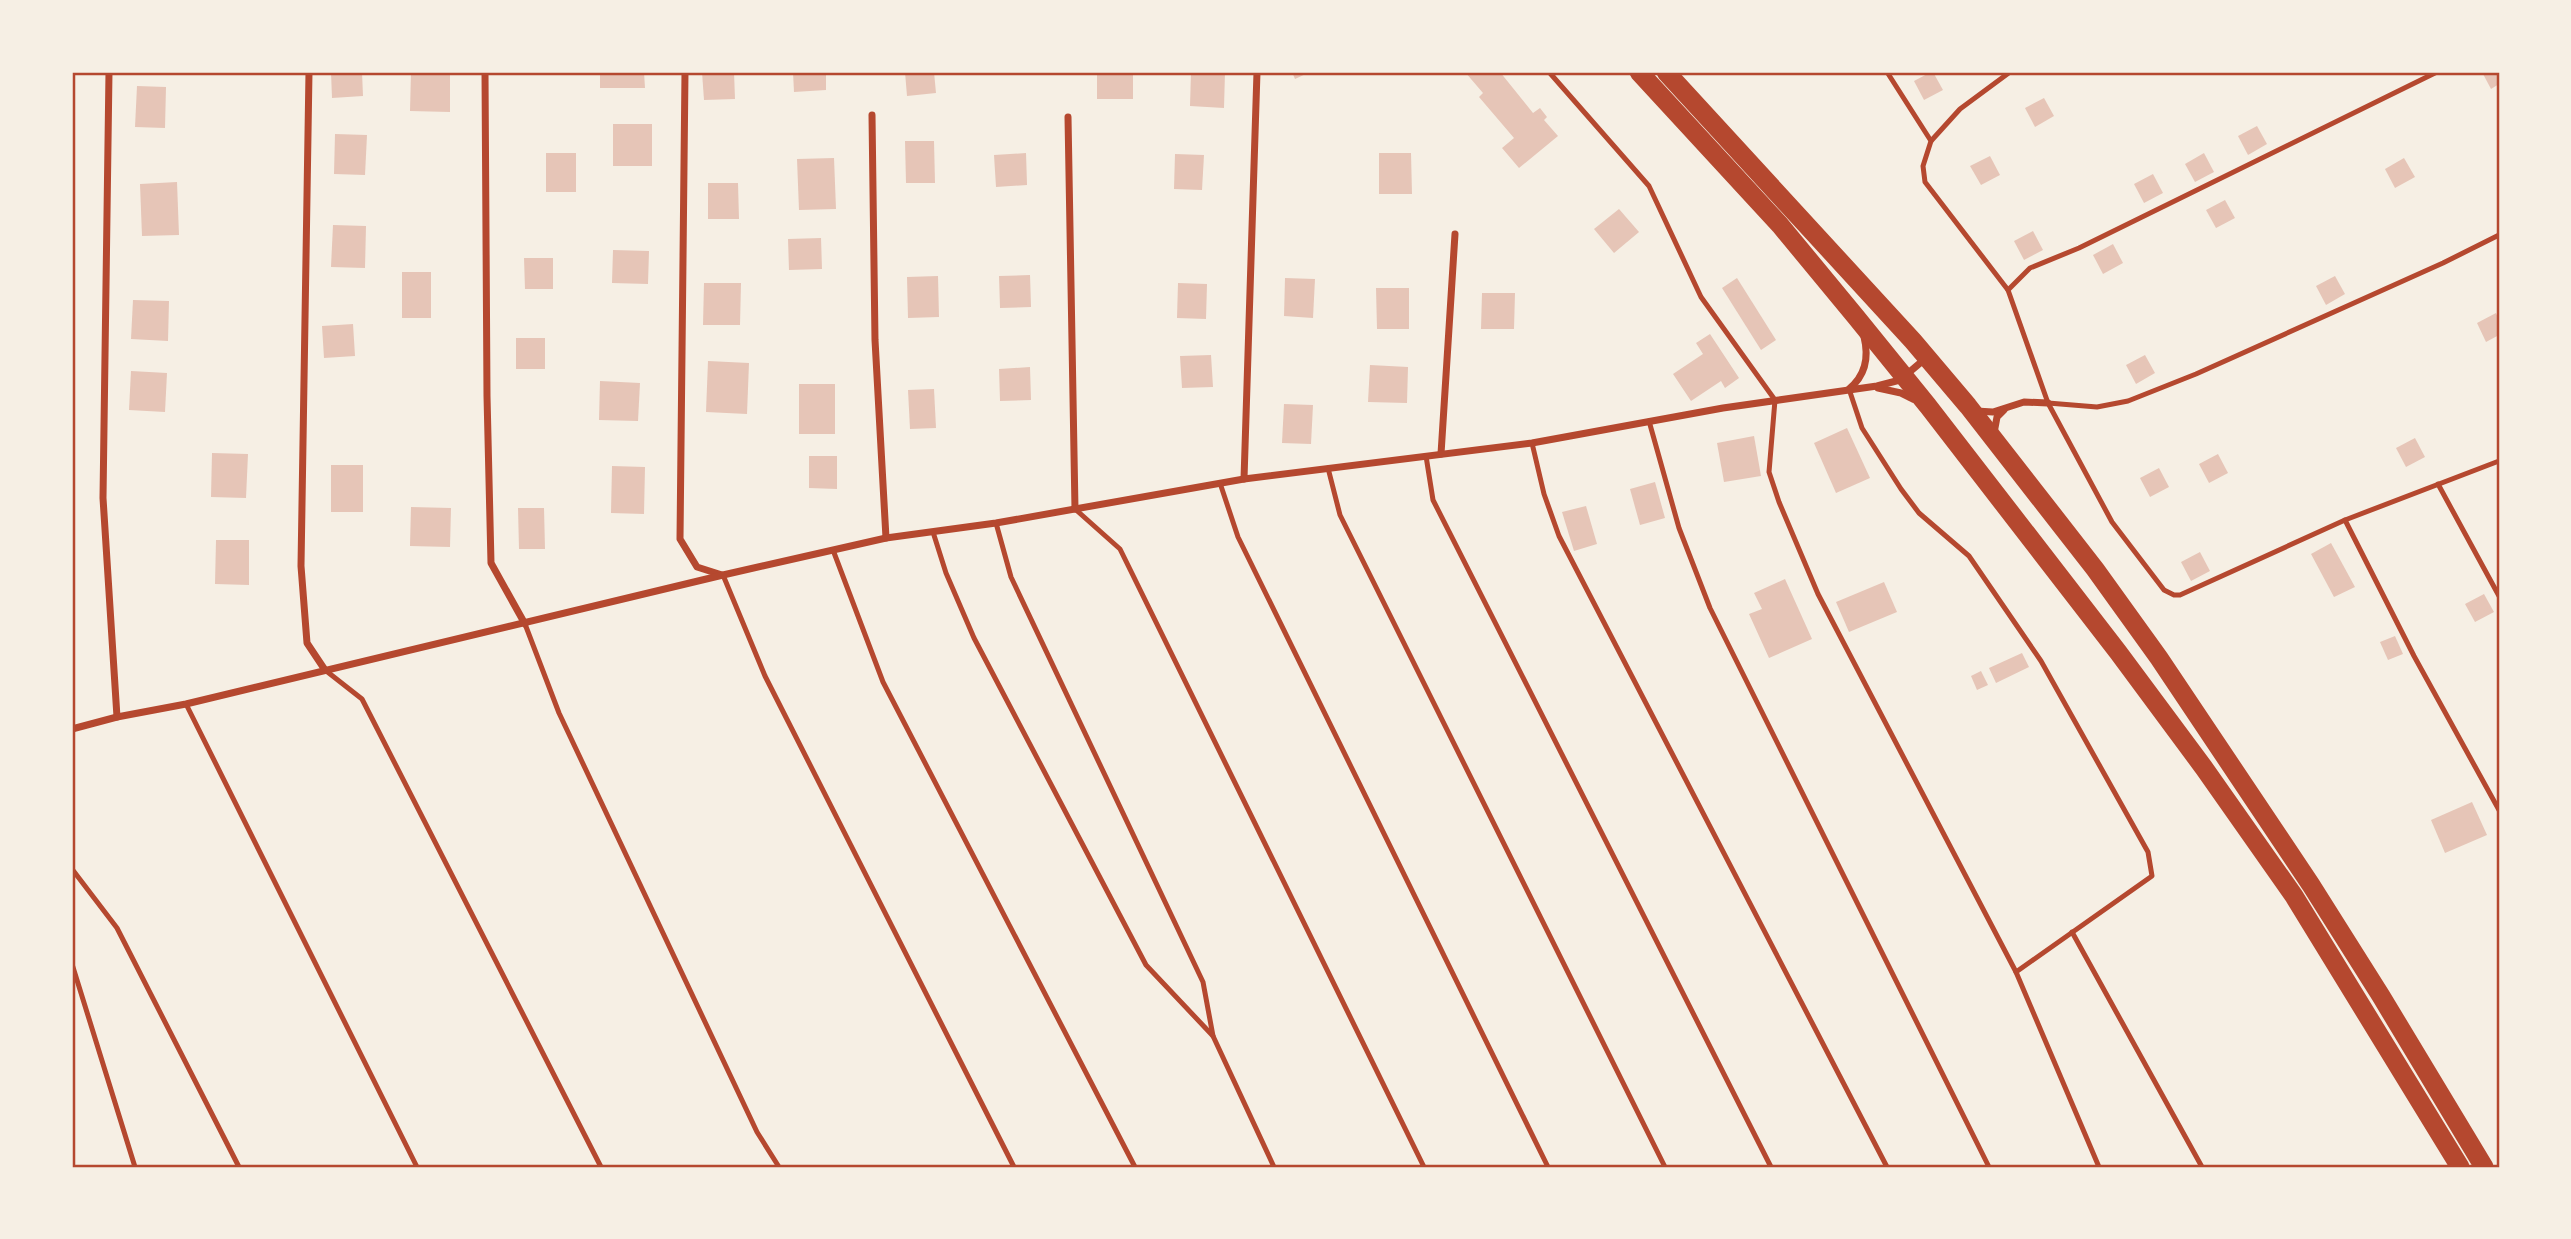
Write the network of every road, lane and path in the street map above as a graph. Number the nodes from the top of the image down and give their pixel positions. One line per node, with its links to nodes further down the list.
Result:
1 (109, 72): 49 (street)
2 (309, 72): 47 (street)
3 (485, 72): 46 (street)
4 (685, 72): 44 (street)
5 (1257, 72): 35 (street)
6 (1549, 72): 23 (lane)
7 (1639, 72): 18 (highway)
8 (1666, 72): 19 (highway)
9 (1887, 72): 14 (lane)
10 (2010, 72): 14 (lane)
11 (2437, 72): 17 (lane)
12 (872, 115): 42 (street)
13 (1068, 117): 38 (street)
14 (1931, 141): 17 (lane)
15 (1455, 234): 31 (street)
16 (2499, 236): 24 (lane)
17 (2008, 290): 24 (lane)
18 (1856, 317): 20 (highway); 22 (street)
19 (1927, 357): 20 (street); 25 (highway)
20 (1904, 377): 21 (street); 27 (highway)
21 (1863, 387): 22 (street); 27 (street)
22 (1849, 389): 23 (street); 53 (lane)
23 (1775, 400): 28 (street); 55 (lane)
24 (2048, 403): 26 (street); 39 (lane)
25 (1968, 406): 26 (street); 30 (highway)
26 (2007, 407): 30 (street)
27 (1934, 414): 73 (highway)
28 (1649, 421): 29 (street); 70 (lane)
29 (1532, 443): 31 (street); 69 (lane)
30 (2002, 449): 74 (highway)
31 (1441, 454): 32 (street)
32 (1426, 456): 34 (street); 68 (lane)
33 (2499, 461): 37 (lane)
34 (1328, 468): 35 (street); 67 (lane)
35 (1244, 479): 36 (street)
36 (1220, 483): 38 (street); 66 (lane)
37 (2438, 484): 39 (lane); 45 (lane)
38 (1076, 509): 40 (street); 65 (lane)
39 (2345, 520): 51 (lane)
40 (996, 523): 41 (street); 56 (lane)
41 (933, 532): 42 (street); 56 (lane)
42 (886, 538): 43 (street)
43 (832, 550): 44 (street); 63 (lane)
44 (723, 575): 46 (street); 62 (lane)
45 (2499, 596)
46 (524, 624): 47 (street); 61 (lane)
47 (325, 670): 48 (street); 60 (lane)
48 (186, 704): 49 (street); 59 (lane)
49 (117, 717): 50 (street)
50 (72, 729)
51 (2499, 810)
52 (72, 869): 58 (lane)
53 (2072, 932): 55 (lane); 72 (lane)
54 (72, 964): 57 (lane)
55 (2016, 972): 71 (lane)
56 (1213, 1035): 64 (lane)
57 (135, 1167)
58 (239, 1167)
59 (416, 1167)
60 (601, 1167)
61 (779, 1167)
62 (1014, 1167)
63 (1135, 1167)
64 (1274, 1167)
65 (1424, 1167)
66 (1548, 1167)
67 (1665, 1167)
68 (1772, 1167)
69 (1887, 1167)
70 (1989, 1167)
71 (2099, 1167)
72 (2202, 1167)
73 (2460, 1167)
74 (2484, 1167)

